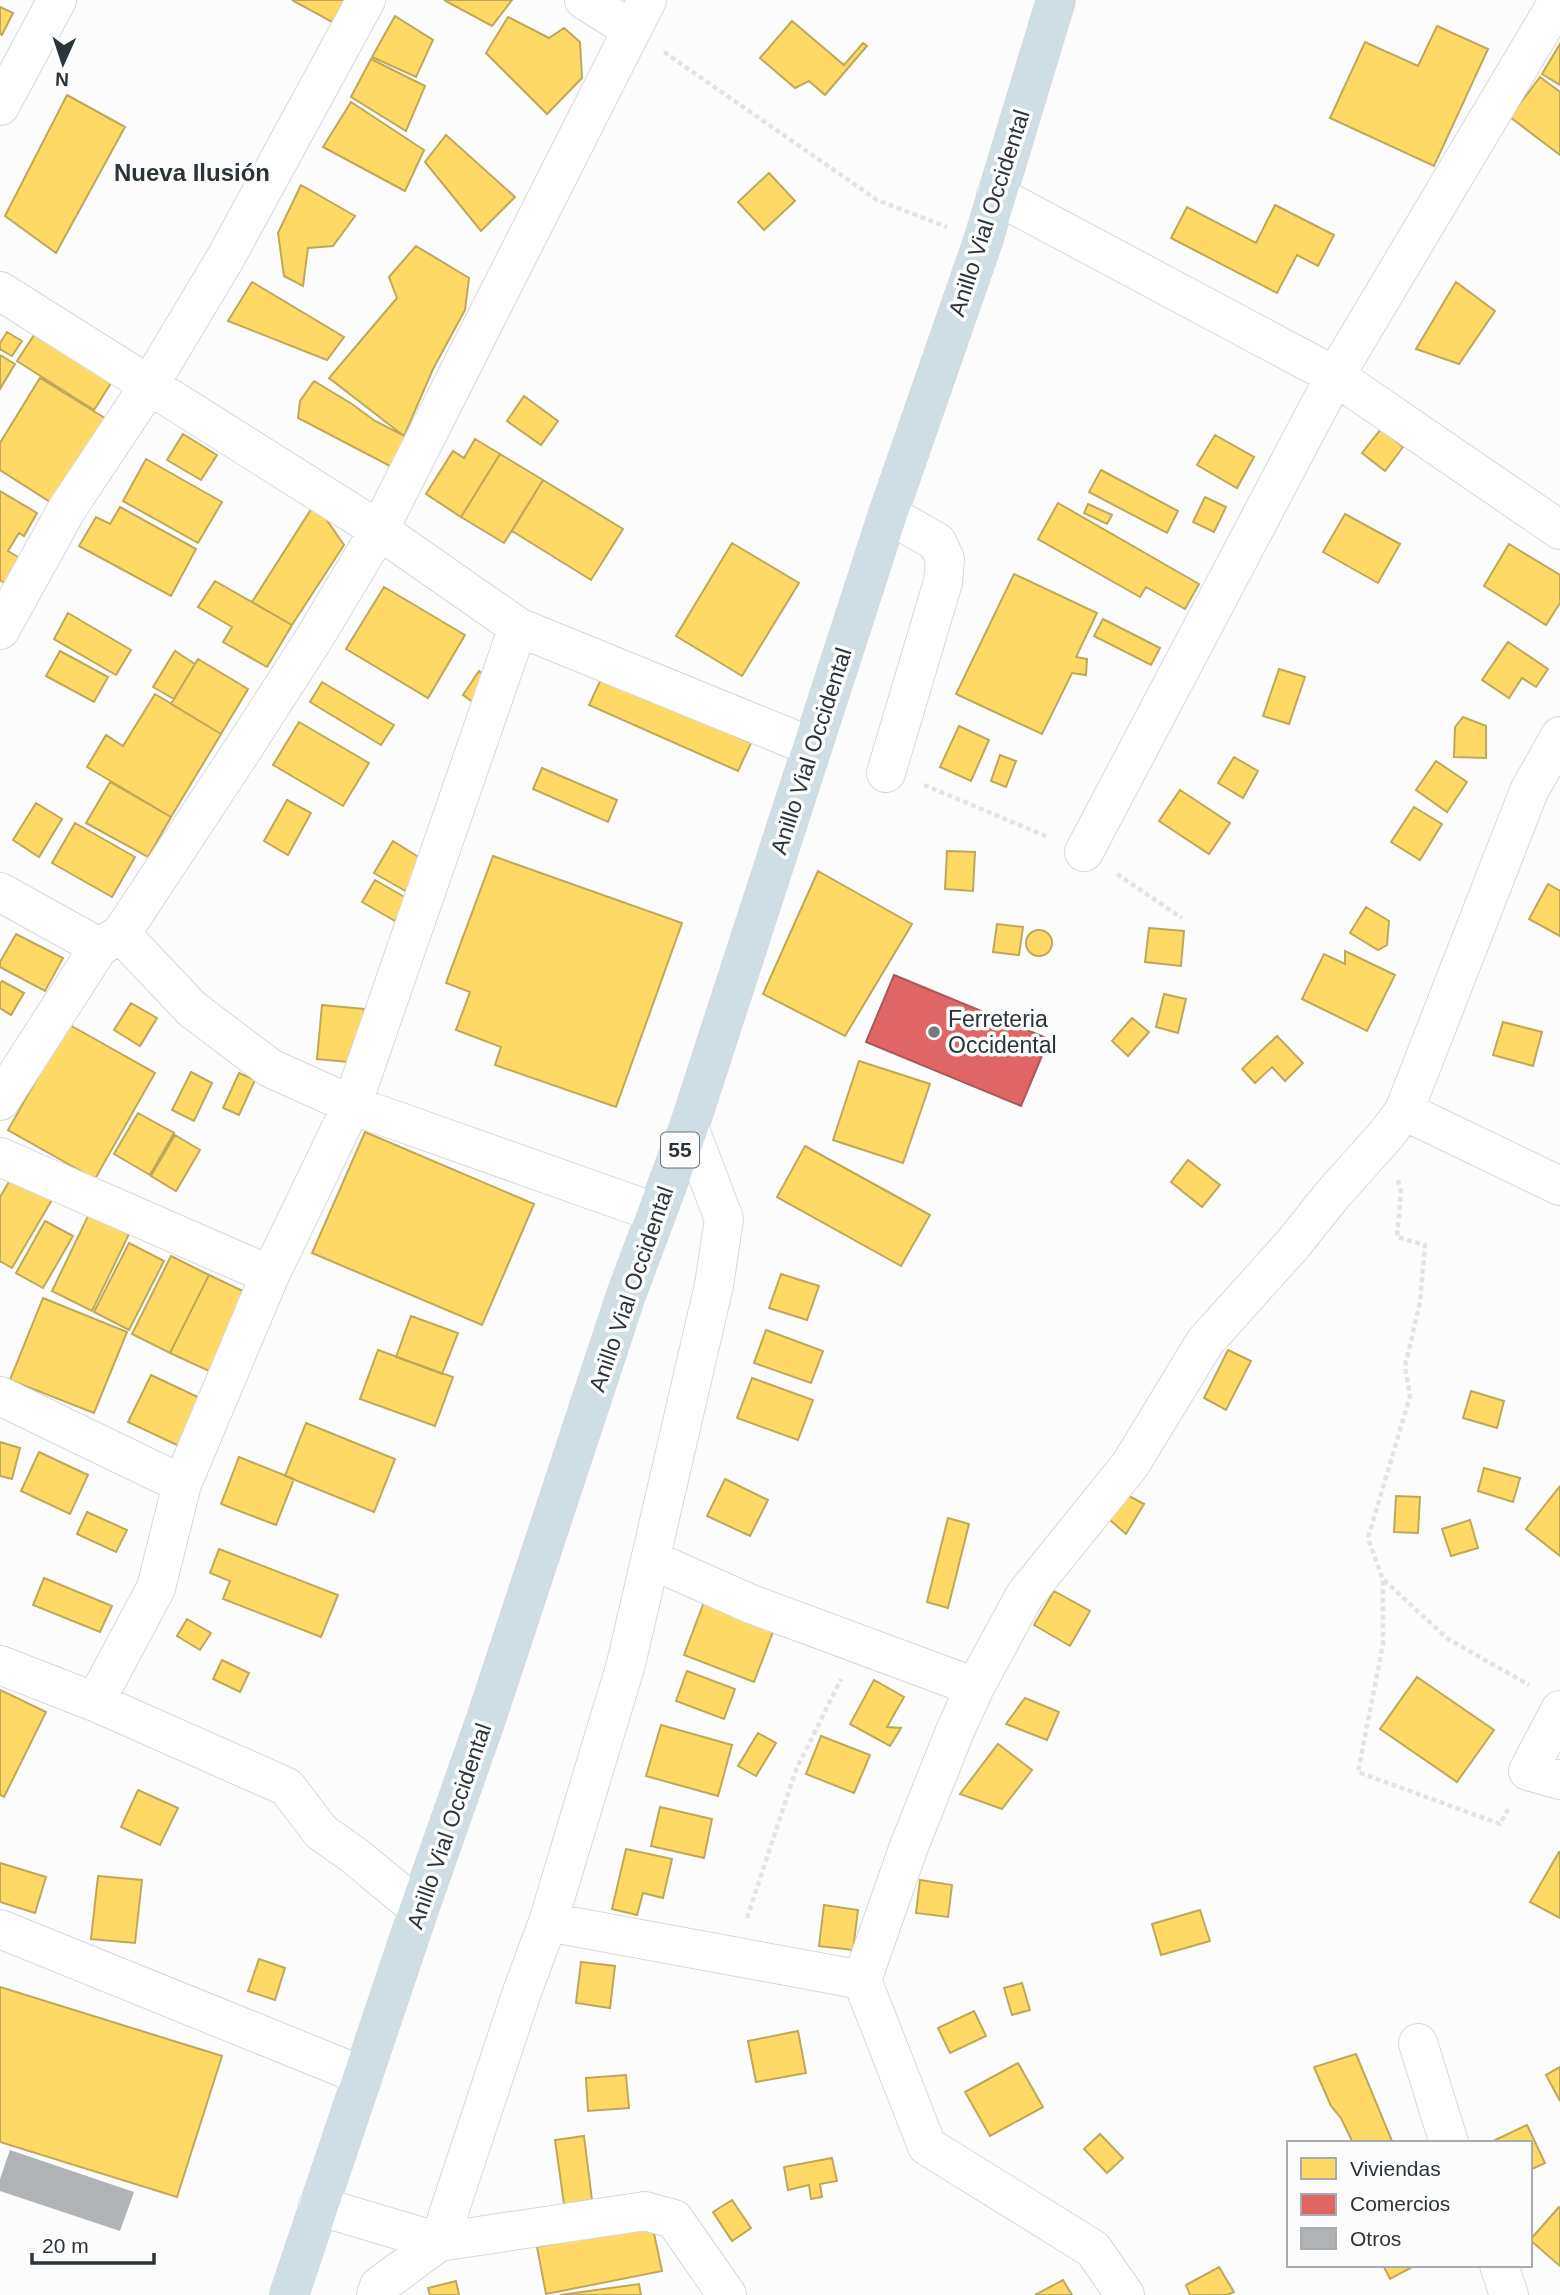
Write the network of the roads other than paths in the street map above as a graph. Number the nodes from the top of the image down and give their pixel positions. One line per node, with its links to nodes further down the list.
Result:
1 (57, 0): 7 (street)
2 (366, 0): 11 (street)
3 (584, 0): 6 (street)
4 (1056, 0): 8 (highway, Anillo Vial Occidental / 55)
5 (1559, 0): 10 (street)
6 (640, 15): 13 (street)
7 (0, 106)
8 (996, 195): 10 (street); 12 (highway, Anillo Vial Occidental / 55)
9 (0, 291): 11 (street)
10 (1335, 376): 14 (street); 20 (street)
11 (150, 384): 13 (street); 16 (street)
12 (888, 514): 18 (highway, Anillo Vial Occidental / 55); 19 (street)
13 (379, 530): 15 (street); 22 (street)
14 (1560, 530)
15 (518, 627): 18 (street); 24 (street)
16 (0, 630)
17 (1560, 736): 25 (street)
18 (812, 747): 26 (highway, Anillo Vial Occidental / 55)
19 (886, 773)
20 (1084, 852)
21 (0, 892): 22 (street)
22 (110, 941): 23 (street); 24 (street)
23 (0, 1101)
24 (352, 1105): 29 (street); 30 (street)
25 (1395, 1123): 28 (street); 35 (street)
26 (689, 1127): 29 (highway, Anillo Vial Occidental / 55); 33 (street)
27 (0, 1157): 30 (street)
28 (1560, 1186)
29 (657, 1213): 39 (highway, Anillo Vial Occidental / 55)
30 (270, 1275): 32 (street)
31 (0, 1396): 32 (street)
32 (182, 1484): 37 (street)
33 (652, 1560): 35 (street); 40 (street)
34 (0, 1665): 37 (street)
35 (975, 1687): 42 (street)
36 (1549, 1700): 38 (street)
37 (95, 1702): 39 (street)
38 (1560, 1780)
39 (419, 1909): 44 (highway, Anillo Vial Occidental / 55)
40 (548, 1922): 42 (street); 47 (street)
41 (0, 1929): 44 (street)
42 (862, 1980): 52 (street)
43 (1418, 2043): 45 (street)
44 (363, 2076): 46 (highway, Anillo Vial Occidental / 55)
45 (1448, 2141)
46 (318, 2206): 47 (street); 49 (highway, Anillo Vial Occidental / 55)
47 (439, 2242): 50 (street); 51 (street)
48 (1500, 2267): 53 (street)
49 (289, 2295)
50 (376, 2295)
51 (727, 2295)
52 (1125, 2295)
53 (1509, 2295)

